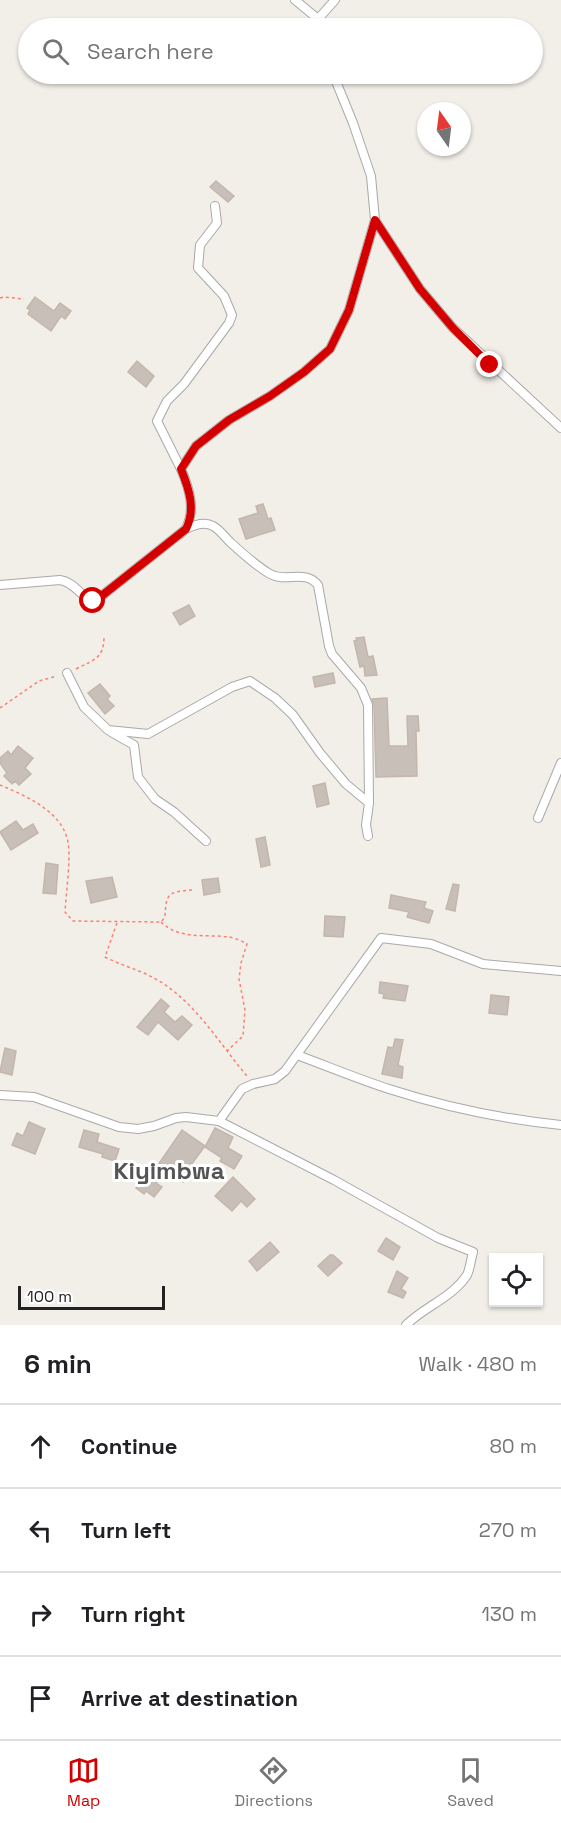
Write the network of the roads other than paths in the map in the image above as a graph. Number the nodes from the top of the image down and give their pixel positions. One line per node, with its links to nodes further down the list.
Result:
1 (295, 0): 3 (street)
2 (335, 0): 4 (street)
3 (313, 18)
4 (323, 18)
5 (337, 84): 7 (street)
6 (215, 206): 9 (street)
7 (375, 220): 8 (street); 9 (street)
8 (561, 428)
9 (181, 469): 10 (street)
10 (186, 529): 11 (street); 15 (street)
11 (0, 585)
12 (67, 673): 13 (street)
13 (108, 730): 15 (street); 18 (street)
14 (561, 763): 16 (street)
15 (369, 802): 17 (street)
16 (538, 818)
17 (368, 836)
18 (206, 841)
19 (561, 971): 20 (street)
20 (297, 1055): 22 (street); 23 (street)
21 (0, 1095): 22 (street)
22 (219, 1121): 24 (street)
23 (561, 1125)
24 (406, 1325)

